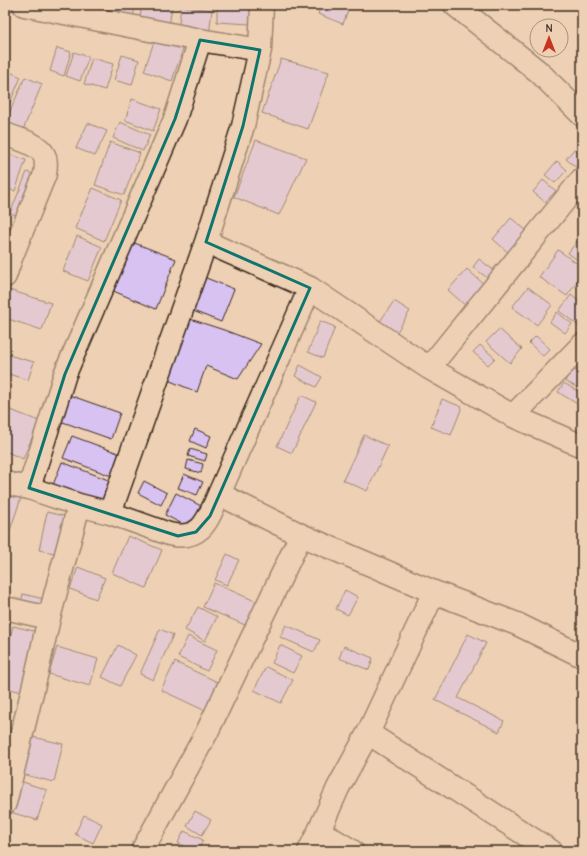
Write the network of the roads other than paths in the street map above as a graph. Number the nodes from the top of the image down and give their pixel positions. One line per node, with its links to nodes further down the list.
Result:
1 (24, 5): 4 (street)
2 (262, 5): 5 (street)
3 (456, 5): 6 (street)
4 (200, 40): 5 (street); 17 (street)
5 (260, 50): 9 (street)
6 (582, 115)
7 (5, 134): 10 (street)
8 (582, 179): 13 (street)
9 (206, 242): 11 (street); 20 (street)
10 (7, 264)
11 (310, 288): 13 (street); 18 (street)
12 (582, 345): 14 (street)
13 (429, 368): 14 (street)
14 (513, 416): 15 (street)
15 (582, 446)
16 (5, 482): 17 (street)
17 (29, 488): 19 (street)
18 (219, 494): 20 (street); 21 (street)
19 (79, 505): 20 (street); 24 (street)
20 (110, 513)
21 (301, 535): 22 (street); 29 (street)
22 (434, 592): 25 (street); 26 (street)
23 (5, 608): 24 (street)
24 (49, 618): 27 (street)
25 (582, 656)
26 (368, 732): 28 (street); 32 (street)
27 (5, 803)
28 (319, 830): 30 (street); 31 (street)
29 (142, 851)
30 (309, 851)
31 (352, 851)
32 (551, 851)

